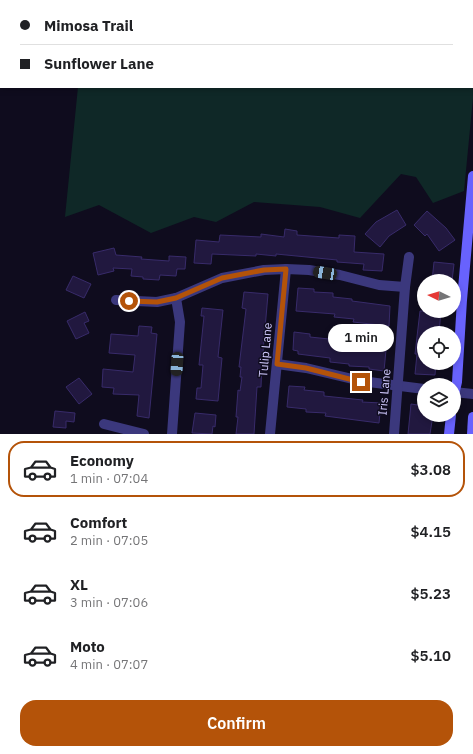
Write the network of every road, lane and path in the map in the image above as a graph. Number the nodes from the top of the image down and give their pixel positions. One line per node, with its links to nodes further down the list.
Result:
1 (473, 176): 8 (main road)
2 (409, 257): 4 (street, Iris Lane)
3 (286, 269): 4 (street); 5 (street); 7 (street, Tulip Lane)
4 (405, 287): 9 (street, Iris Lane)
5 (176, 298): 6 (street); 17 (street)
6 (116, 300)
7 (277, 364): 9 (street); 18 (street, Tulip Lane)
8 (457, 378)
9 (398, 386): 10 (street); 19 (street, Iris Lane)
10 (417, 388)
11 (461, 393): 12 (street)
12 (473, 394)
13 (473, 417): 21 (main road)
14 (450, 422): 20 (main road)
15 (104, 424): 16 (street)
16 (144, 434)
17 (172, 434)
18 (270, 434)
19 (394, 434)
20 (449, 434)
21 (472, 434)

